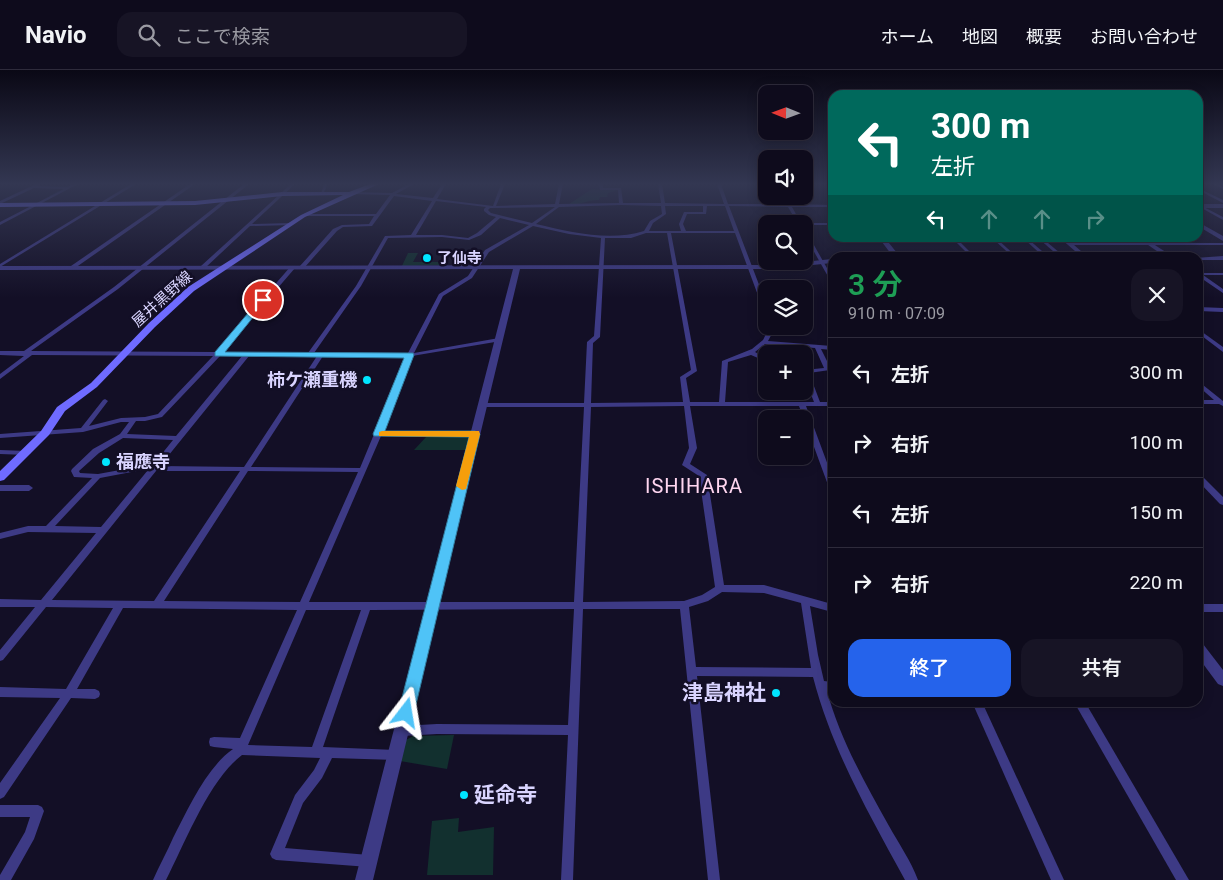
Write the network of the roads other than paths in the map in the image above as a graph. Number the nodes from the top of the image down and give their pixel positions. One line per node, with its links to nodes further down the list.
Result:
1 (72, 222): 52 (street)
2 (138, 222): 53 (street)
3 (200, 222): 54 (street)
4 (252, 222): 18 (street)
5 (294, 222): 15 (main road, 屋井黒野線)
6 (372, 222): 58 (street)
7 (422, 222): 24 (street)
8 (492, 222): 24 (street)
9 (524, 222): 16 (street)
10 (536, 222): 16 (street)
11 (651, 222): 20 (street)
12 (682, 222): 22 (street)
13 (733, 222): 23 (street)
14 (799, 222): 17 (street)
15 (290, 224): 18 (street); 56 (main road, 屋井黒野線)
16 (533, 224): 25 (street); 60 (street)
17 (828, 224)
18 (249, 225): 55 (street)
19 (1203, 227): 26 (street)
20 (646, 232): 21 (street); 25 (street)
21 (669, 232): 22 (street); 62 (street)
22 (684, 232): 23 (street)
23 (737, 232): 63 (street)
24 (413, 236): 59 (street)
25 (604, 238): 51 (street)
26 (1223, 239)
27 (885, 242): 40 (street)
28 (958, 242): 41 (street)
29 (999, 242): 42 (street)
30 (1029, 242): 43 (street)
31 (1045, 242): 44 (street)
32 (1067, 242): 35 (street)
33 (1148, 242): 36 (street)
34 (1188, 242): 37 (street)
35 (1070, 244): 36 (street); 45 (street)
36 (1151, 244): 37 (street); 46 (street)
37 (1192, 244): 38 (street)
38 (1223, 244)
39 (813, 246): 50 (street)
40 (894, 252)
41 (969, 252)
42 (1010, 252)
43 (1041, 252)
44 (1057, 252)
45 (1080, 252)
46 (1163, 252)
47 (1203, 258): 48 (street)
48 (1223, 258)
49 (828, 261): 50 (street)
50 (822, 262): 63 (street); 64 (street)
51 (601, 266): 61 (street); 62 (street); 100 (street)
52 (0, 267): 53 (street)
53 (73, 267): 54 (street)
54 (142, 267): 55 (street); 82 (street)
55 (202, 267): 56 (street)
56 (224, 267): 57 (street); 80 (main road, 屋井黒野線)
57 (294, 267): 58 (street); 83 (street)
58 (302, 267): 59 (street)
59 (370, 267): 60 (street); 85 (street)
60 (476, 267): 61 (street); 87 (street)
61 (517, 267): 74 (street)
62 (676, 267): 63 (street); 94 (street)
63 (751, 267): 68 (street)
64 (828, 273)
65 (1203, 274): 66 (street)
66 (1223, 274)
67 (1203, 277): 69 (street)
68 (758, 287)
69 (1223, 291)
70 (1203, 309): 71 (street)
71 (1223, 310)
72 (769, 335): 75 (street)
73 (1203, 335): 78 (street)
74 (499, 340): 87 (street); 99 (street)
75 (764, 342): 76 (street); 81 (street)
76 (817, 346): 77 (street); 97 (street)
77 (828, 347)
78 (1223, 350)
79 (0, 353): 82 (street)
80 (125, 353): 82 (street); 83 (street); 105 (main road, 屋井黒野線)
81 (752, 353): 88 (street); 95 (street)
82 (27, 354): 89 (street)
83 (218, 354): 84 (street); 103 (street)
84 (247, 354): 85 (street); 110 (street)
85 (309, 354): 86 (street)
86 (321, 354): 87 (street); 114 (street)
87 (410, 355): 106 (street)
88 (758, 356)
89 (0, 378)
90 (1203, 387): 93 (street)
91 (105, 402): 102 (street)
92 (1203, 402): 93 (street)
93 (1222, 403)
94 (687, 404): 95 (street); 100 (street); 126 (street)
95 (722, 404): 96 (street)
96 (802, 404): 97 (street); 116 (street)
97 (818, 404): 98 (street)
98 (828, 404)
99 (483, 405): 100 (street); 107 (street)
100 (587, 405): 132 (street)
101 (87, 413): 102 (street)
102 (96, 413): 104 (street)
103 (134, 420): 104 (street); 109 (street)
104 (82, 430): 105 (street)
105 (45, 433): 108 (street); 112 (main road, 屋井黒野線)
106 (378, 434): 107 (street); 115 (street)
107 (475, 434): 136 (street)
108 (0, 436)
109 (122, 436): 110 (street); 117 (street)
110 (178, 438): 113 (street)
111 (0, 452): 112 (street)
112 (27, 453): 118 (main road, 屋井黒野線)
113 (153, 469): 114 (street); 117 (street); 124 (street)
114 (247, 470): 115 (street); 131 (street)
115 (362, 470): 134 (street)
116 (828, 474)
117 (98, 476): 123 (street)
118 (0, 477)
119 (1203, 482): 122 (street)
120 (0, 488): 121 (street)
121 (29, 488)
122 (1221, 498)
123 (49, 528): 124 (street); 125 (street)
124 (102, 530): 129 (street)
125 (0, 536)
126 (720, 588): 127 (street); 133 (street)
127 (805, 601): 137 (street); 143 (street)
128 (0, 604): 129 (street)
129 (42, 604): 130 (street); 140 (street)
130 (120, 604): 131 (street); 148 (street)
131 (158, 604): 134 (street)
132 (578, 605): 133 (street); 136 (street); 154 (street)
133 (684, 605): 142 (street)
134 (302, 606): 135 (street); 157 (street)
135 (367, 606): 136 (street); 158 (street)
136 (433, 606): 155 (street)
137 (828, 607)
138 (1203, 608): 139 (street)
139 (1223, 608)
140 (2, 652)
141 (1203, 654): 144 (street)
142 (691, 671): 143 (street); 167 (street)
143 (817, 673): 145 (street)
144 (1223, 680)
145 (821, 686): 146 (street); 150 (street)
146 (828, 686)
147 (0, 692): 148 (street)
148 (68, 693): 149 (street); 160 (street)
149 (95, 694)
150 (828, 704)
151 (829, 707): 168 (street)
152 (979, 707): 169 (street)
153 (1082, 707): 170 (street)
154 (573, 730): 155 (street); 166 (street)
155 (402, 731): 159 (street)
156 (214, 742): 157 (street)
157 (241, 747): 158 (street); 164 (street)
158 (322, 753): 159 (street); 162 (street)
159 (396, 755): 162 (street)
160 (0, 793)
161 (0, 811): 163 (street)
162 (368, 861): 165 (street)
163 (4, 880)
164 (159, 880)
165 (364, 880)
166 (567, 880)
167 (714, 880)
168 (912, 880)
169 (1058, 880)
170 (1183, 880)

